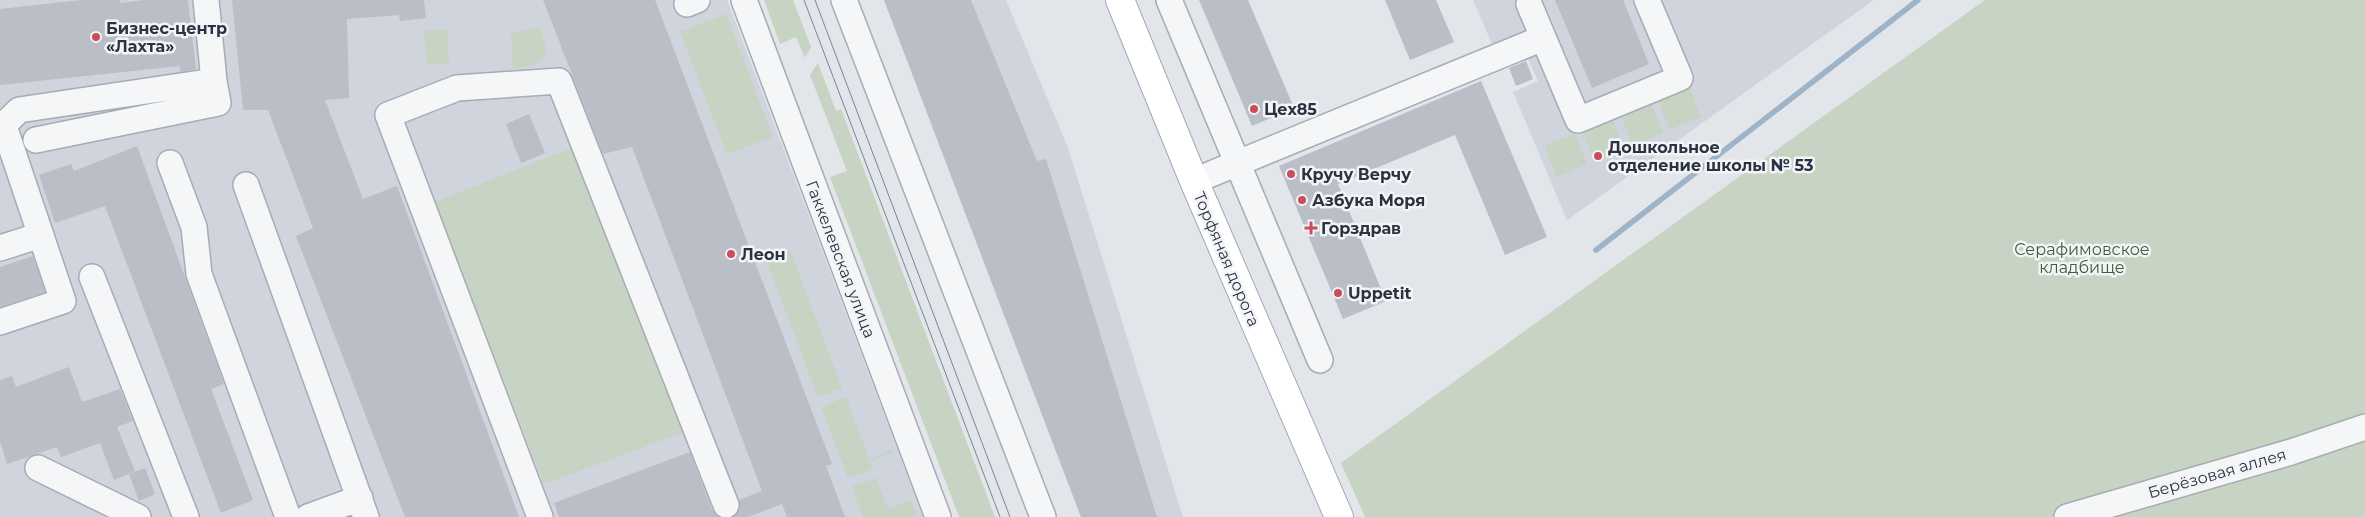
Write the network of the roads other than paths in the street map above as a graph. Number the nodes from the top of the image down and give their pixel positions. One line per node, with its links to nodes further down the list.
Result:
1 (206, 0): 9 (street)
2 (744, 0): 30 (street, Гаккелевская улица)
3 (844, 0): 31 (street)
4 (1120, 0): 14 (main road, Торфяная дорога)
5 (1169, 0): 13 (street)
6 (1647, 0): 8 (street)
7 (1528, 4): 8 (street)
8 (1543, 38): 13 (street)
9 (214, 81): 10 (street); 11 (street)
10 (2, 127): 16 (street)
11 (36, 140)
12 (170, 163): 27 (street)
13 (1238, 163): 14 (street); 20 (street)
14 (1194, 181): 32 (main road, Торфяная дорога)
15 (246, 185): 24 (street)
16 (41, 235): 17 (street); 19 (street)
17 (0, 248)
18 (92, 277): 26 (street)
19 (0, 322)
20 (1320, 360)
21 (2365, 427): 33 (street, Берёзовая аллея)
22 (38, 468): 25 (street)
23 (726, 505): 29 (street)
24 (363, 508): 28 (street)
25 (138, 517)
26 (186, 517)
27 (288, 517)
28 (308, 517)
29 (540, 517)
30 (938, 517)
31 (1043, 517)
32 (1338, 517)
33 (2067, 517)

